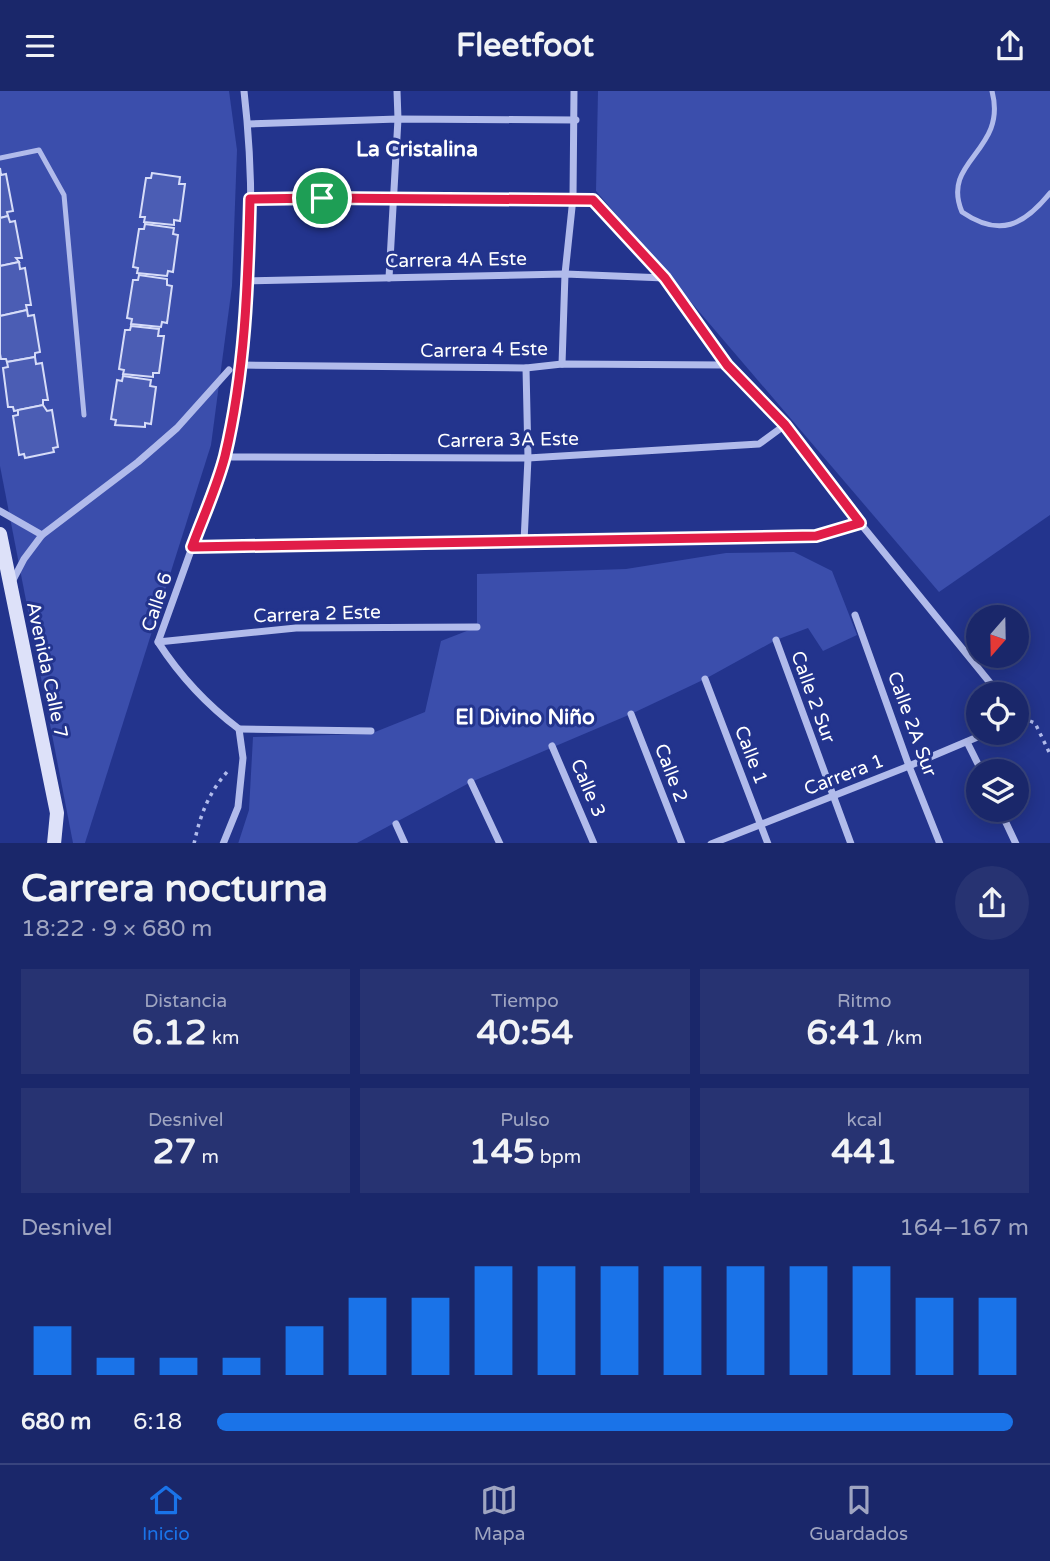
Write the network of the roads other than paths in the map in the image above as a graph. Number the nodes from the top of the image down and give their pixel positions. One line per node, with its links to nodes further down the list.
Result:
1 (244, 91): 7 (street, Calle 6)
2 (397, 91): 5 (street)
3 (575, 91): 6 (street)
4 (992, 91): 9 (lane)
5 (398, 119): 6 (street); 7 (street); 10 (street)
6 (576, 120): 11 (street)
7 (248, 124): 12 (street, Calle 6)
8 (0, 157): 21 (lane)
9 (1050, 193)
10 (395, 198): 11 (street); 12 (street); 14 (street)
11 (573, 198): 13 (street)
12 (250, 199): 15 (street, Calle 6)
13 (565, 274): 14 (street, Carrera 4A Este); 16 (street); 18 (street, Carrera 4A Este)
14 (390, 278): 15 (street, Carrera 4A Este)
15 (248, 281): 17 (street, Calle 6)
16 (562, 364): 18 (street, Carrera 4 Este); 19 (street, Carrera 4 Este)
17 (241, 365): 19 (street, Carrera 4 Este); 22 (street, Calle 6)
18 (727, 365)
19 (526, 368): 23 (street)
20 (229, 370): 27 (street)
21 (84, 415)
22 (224, 457): 23 (street, Carrera 3A Este); 29 (street, Calle 6)
23 (528, 458): 25 (street, Carrera 3A Este); 28 (street)
24 (0, 511): 27 (street)
25 (860, 523): 28 (street); 36 (street)
26 (0, 534): 30 (main road, Avenida Calle 7)
27 (42, 535): 30 (street)
28 (524, 542): 29 (street)
29 (192, 547): 34 (street, Calle 6)
30 (10, 586): 48 (main road, Avenida Calle 7)
31 (855, 615): 42 (street, Calle 2A Sur)
32 (477, 627): 34 (street, Carrera 2 Este)
33 (776, 641): 44 (street, Calle 2 Sur)
34 (158, 642): 38 (street, Calle 6)
35 (705, 679): 46 (street, Calle 1)
36 (989, 682)
37 (631, 714): 53 (street, Calle 2)
38 (239, 729): 39 (street); 49 (street)
39 (371, 730)
40 (966, 742): 42 (street, Carrera 1)
41 (552, 746): 52 (street, Calle 3)
42 (909, 766): 44 (street, Carrera 1); 57 (street, Calle 2A Sur)
43 (471, 782): 51 (street)
44 (832, 796): 46 (street, Carrera 1); 56 (street, Calle 2 Sur)
45 (1006, 822): 58 (street)
46 (761, 823): 54 (street, Carrera 1); 55 (street, Calle 1)
47 (396, 824): 50 (street)
48 (54, 843)
49 (223, 843)
50 (405, 843)
51 (500, 843)
52 (594, 843)
53 (682, 843)
54 (711, 843)
55 (768, 843)
56 (851, 843)
57 (940, 843)
58 (1016, 843)

